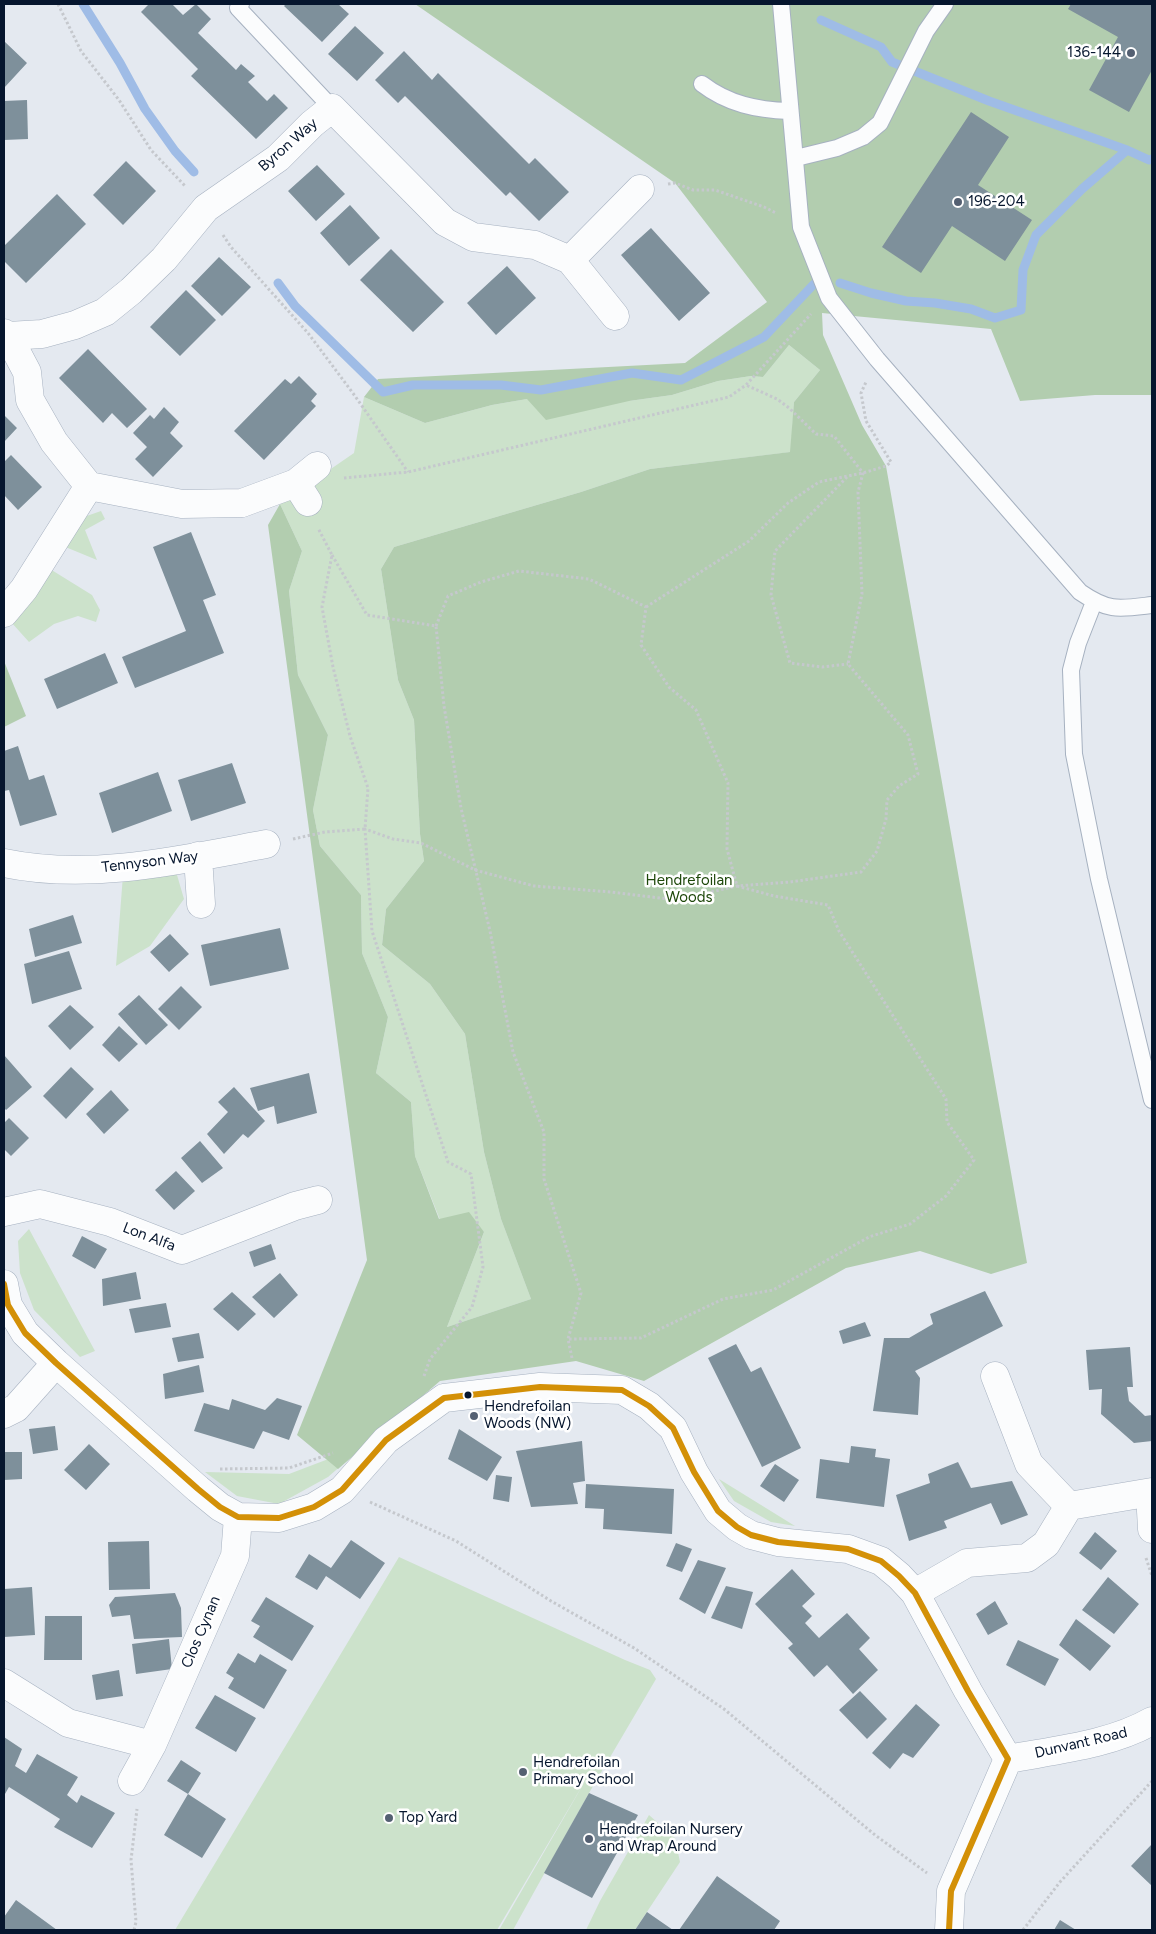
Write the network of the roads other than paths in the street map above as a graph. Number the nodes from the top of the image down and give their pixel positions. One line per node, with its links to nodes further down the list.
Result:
1 (241, 4): 5 (lane)
2 (781, 4): 6 (lane)
3 (945, 4): 7 (lane)
4 (702, 84): 6 (lane)
5 (332, 108): 9 (street, Byron Way); 11 (street, Byron Way)
6 (789, 111): 7 (lane)
7 (796, 158): 14 (lane)
8 (640, 189): 9 (street)
9 (570, 260): 10 (street, Byron Way)
10 (615, 316)
11 (6, 335): 13 (street)
12 (318, 466): 13 (street)
13 (89, 486): 16 (street)
14 (1094, 602): 15 (lane); 21 (lane)
15 (1152, 605)
16 (4, 613)
17 (266, 844): 18 (street, Tennyson Way)
18 (198, 856): 19 (street, Tennyson Way); 20 (street)
19 (4, 863)
20 (201, 904)
21 (1152, 1100)
22 (318, 1200): 23 (street, Lon Alfa)
23 (4, 1212)
24 (4, 1284): 25 (street)
25 (56, 1363): 27 (street); 30 (street)
26 (995, 1376): 29 (street)
27 (4, 1414)
28 (1151, 1492): 29 (street); 31 (street)
29 (1069, 1506): 32 (street)
30 (238, 1517): 32 (street); 35 (street, Clos Cynan)
31 (1152, 1529)
32 (915, 1593): 36 (street)
33 (4, 1683): 35 (street)
34 (1152, 1721): 36 (street, Dunvant Road)
35 (152, 1745): 37 (street, Clos Cynan)
36 (1008, 1759): 38 (street)
37 (132, 1781)
38 (949, 1930)

